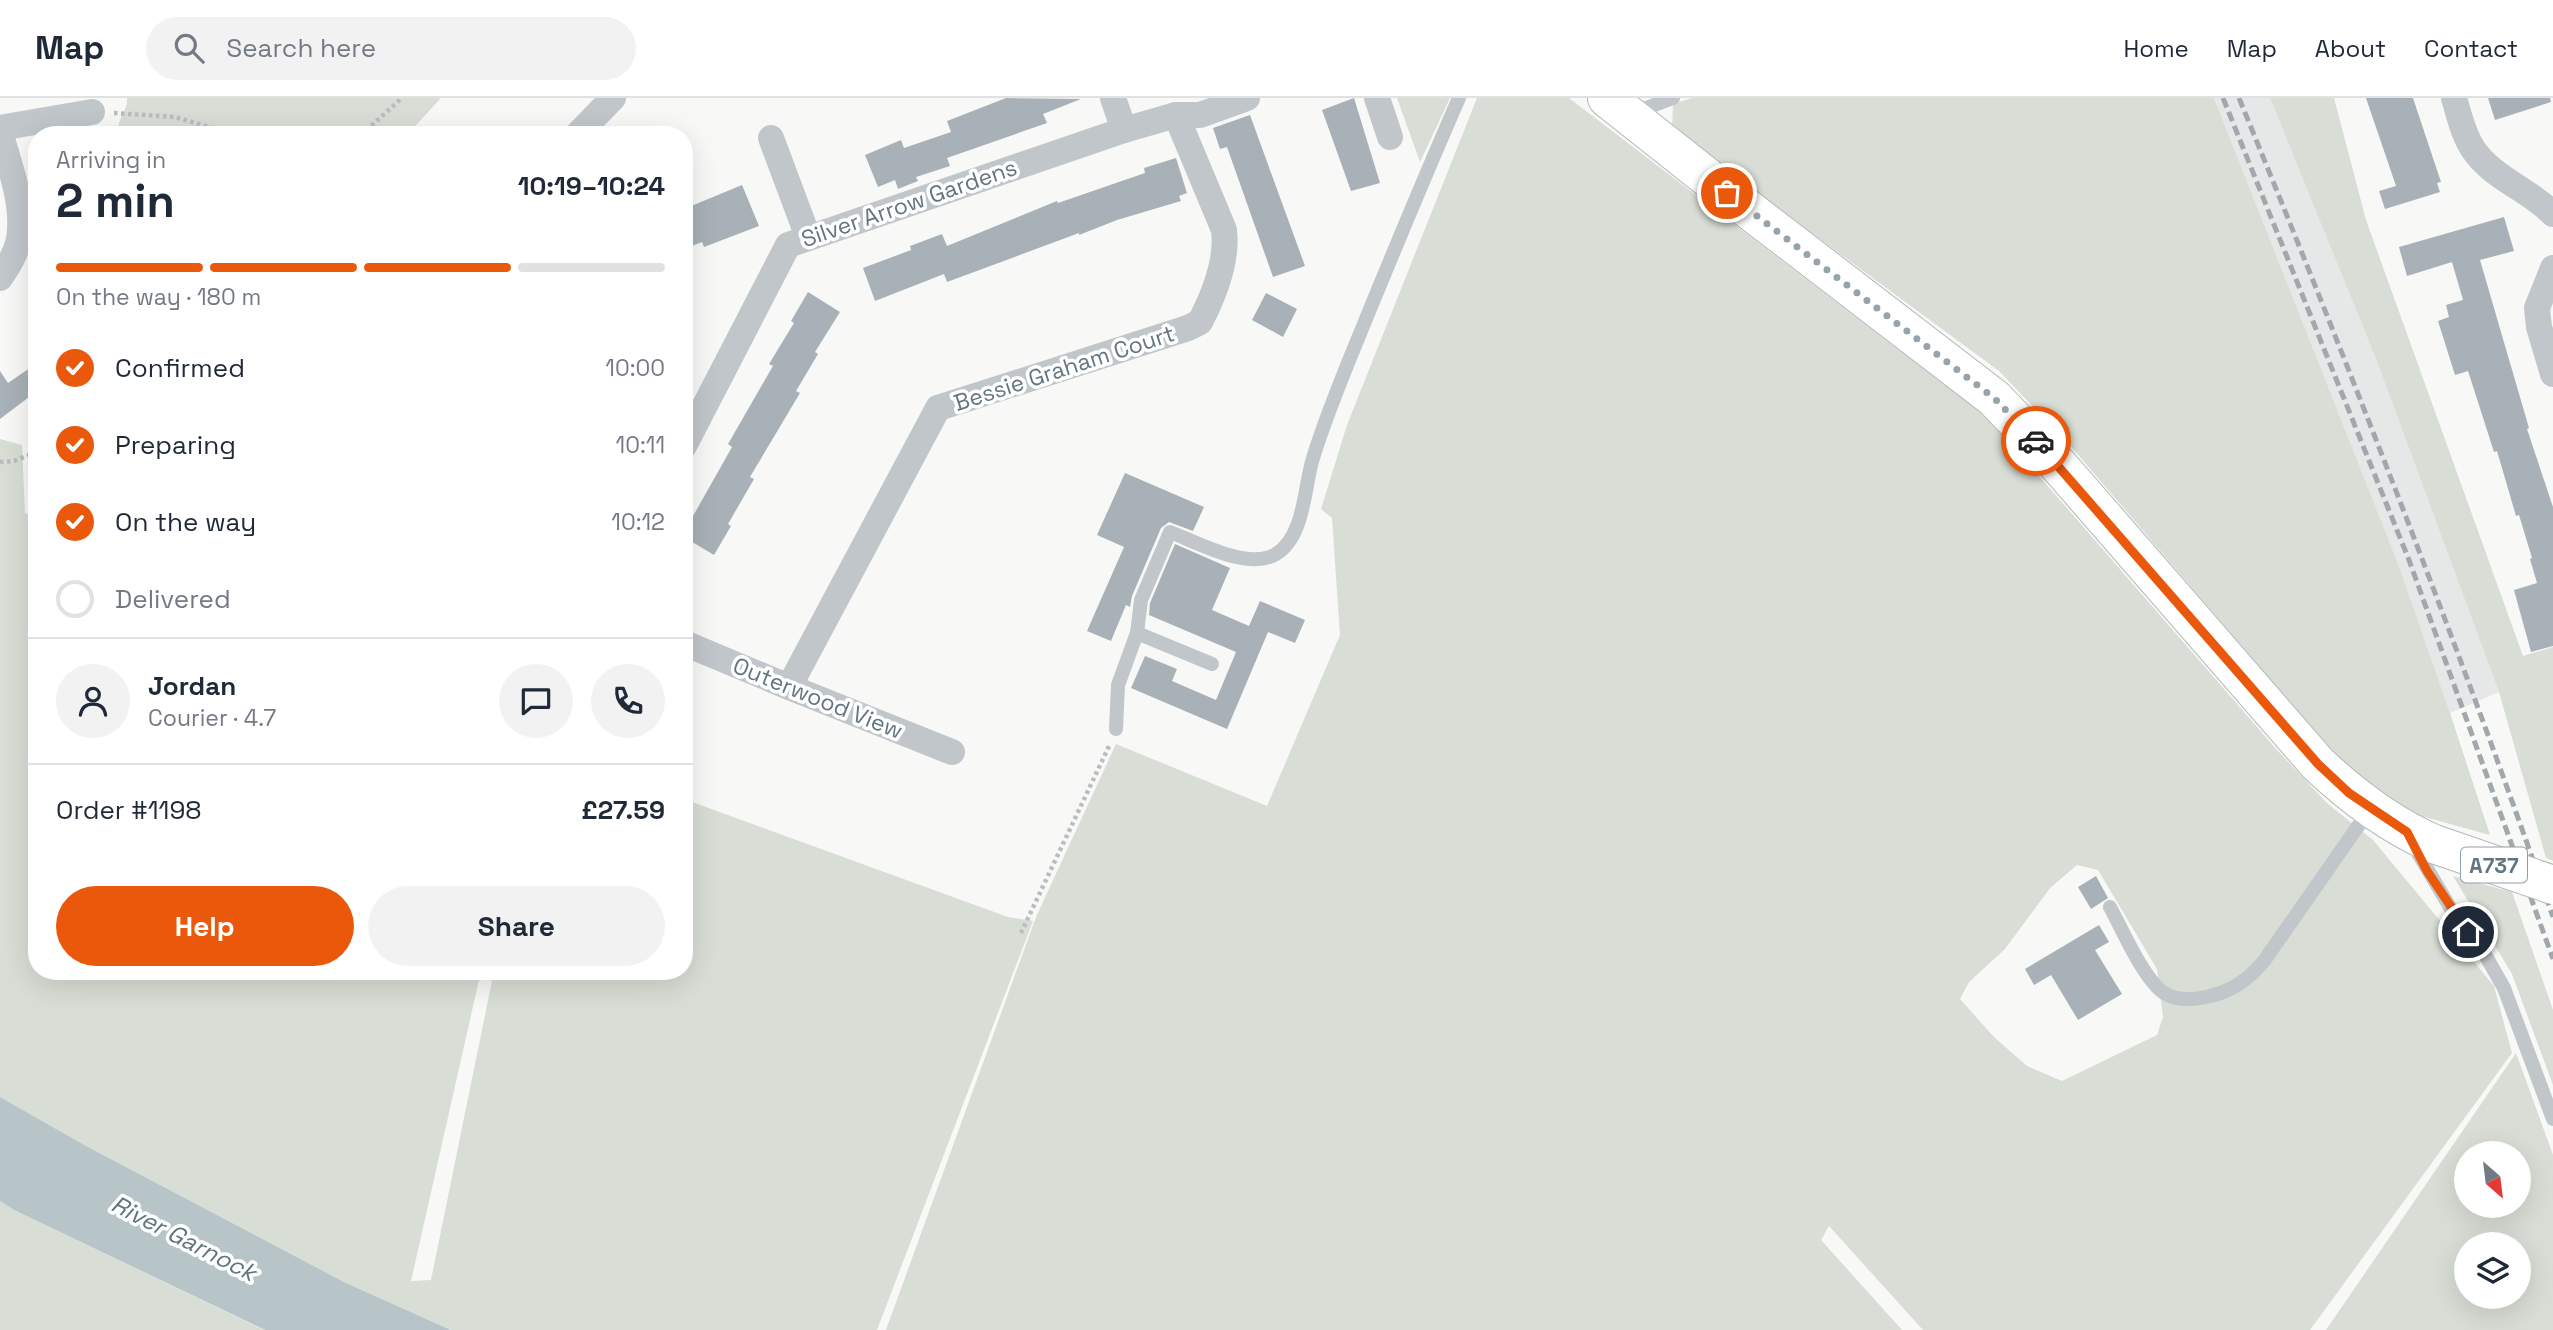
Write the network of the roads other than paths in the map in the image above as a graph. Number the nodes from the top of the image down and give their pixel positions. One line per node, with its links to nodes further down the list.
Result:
1 (613, 98): 11 (street)
2 (1113, 98): 13 (street)
3 (1247, 98): 10 (street, Silver Arrow Gardens)
4 (1377, 98): 14 (street)
5 (1459, 98): 22 (lane)
6 (1673, 98): 8 (lane)
7 (2454, 98): 16 (street)
8 (1618, 106): 28 (highway, A737)
9 (92, 112): 12 (street)
10 (1176, 115): 13 (street, Silver Arrow Gardens); 25 (street, Bessie Graham Court)
11 (586, 126)
12 (0, 130): 19 (street)
13 (1124, 130): 17 (street, Silver Arrow Gardens)
14 (1390, 137)
15 (771, 138): 17 (street)
16 (2553, 214)
17 (808, 237): 21 (street, Silver Arrow Gardens)
18 (2553, 268): 20 (street)
19 (0, 278)
20 (2553, 374)
21 (693, 429)
22 (1138, 633): 24 (lane); 26 (lane)
23 (693, 647): 25 (street, Outerwood View)
24 (1212, 664)
25 (789, 688): 27 (street, Outerwood View)
26 (1116, 729)
27 (952, 752)
28 (2371, 808): 29 (highway, A737); 31 (lane)
29 (2421, 838): 30 (highway, A737, bridge); 32 (lane)
30 (2553, 885)
31 (2110, 907)
32 (2553, 1119)

